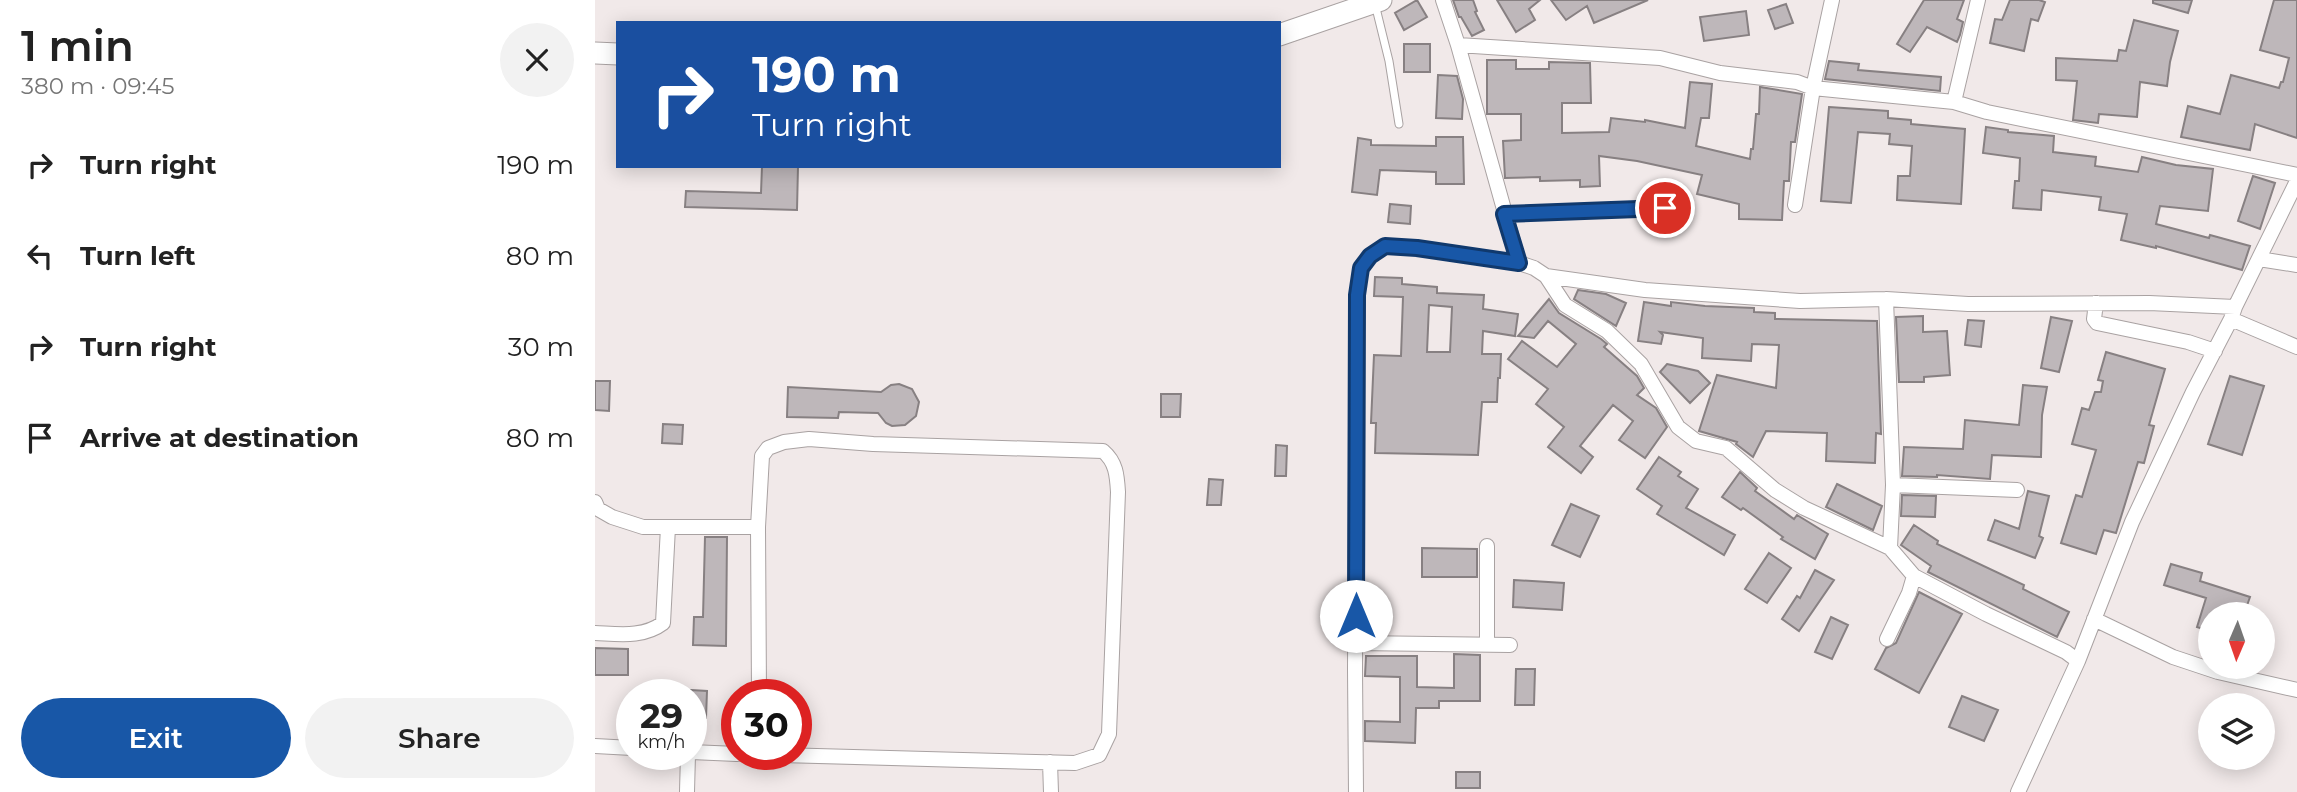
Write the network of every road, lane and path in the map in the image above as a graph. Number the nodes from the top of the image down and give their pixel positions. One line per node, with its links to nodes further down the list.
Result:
1 (1443, 0): 6 (street)
2 (1832, 0): 9 (street)
3 (1978, 0): 10 (street)
4 (1378, 2): 5 (street); 11 (lane)
5 (1281, 33)
6 (1458, 45): 9 (street); 16 (street)
7 (595, 53): 8 (street)
8 (616, 54)
9 (1813, 88): 10 (street); 14 (street)
10 (1954, 102): 12 (street)
11 (1399, 124)
12 (2297, 175)
13 (2297, 181): 17 (street)
14 (1795, 205)
15 (1665, 208): 16 (lane)
16 (1504, 214): 18 (street)
17 (2259, 259): 19 (street); 23 (street)
18 (1519, 263): 20 (street); 37 (street)
19 (2297, 265)
20 (1546, 276): 21 (street); 32 (street)
21 (1886, 299): 22 (street); 26 (street)
22 (2096, 303): 23 (street); 25 (street)
23 (2233, 313): 24 (street); 25 (street)
24 (2297, 346)
25 (2215, 351): 34 (street)
26 (1893, 485): 27 (street); 32 (street)
27 (2017, 490)
28 (595, 502): 29 (street)
29 (668, 527): 30 (street); 35 (street)
30 (758, 527): 41 (street); 46 (street)
31 (1487, 547): 38 (street)
32 (1890, 548): 33 (street)
33 (1914, 576): 36 (street); 40 (street)
34 (2094, 619): 40 (street); 42 (street)
35 (595, 633)
36 (1887, 639)
37 (1356, 643): 38 (street); 50 (street)
38 (1487, 643): 39 (street)
39 (1510, 645)
40 (2078, 661): 51 (street)
41 (759, 679)
42 (2297, 690)
43 (595, 746): 44 (street)
44 (616, 747)
45 (812, 756): 46 (street)
46 (1049, 762): 49 (street)
47 (689, 770): 48 (street)
48 (687, 792)
49 (1051, 792)
50 (1356, 792)
51 (2018, 792)

